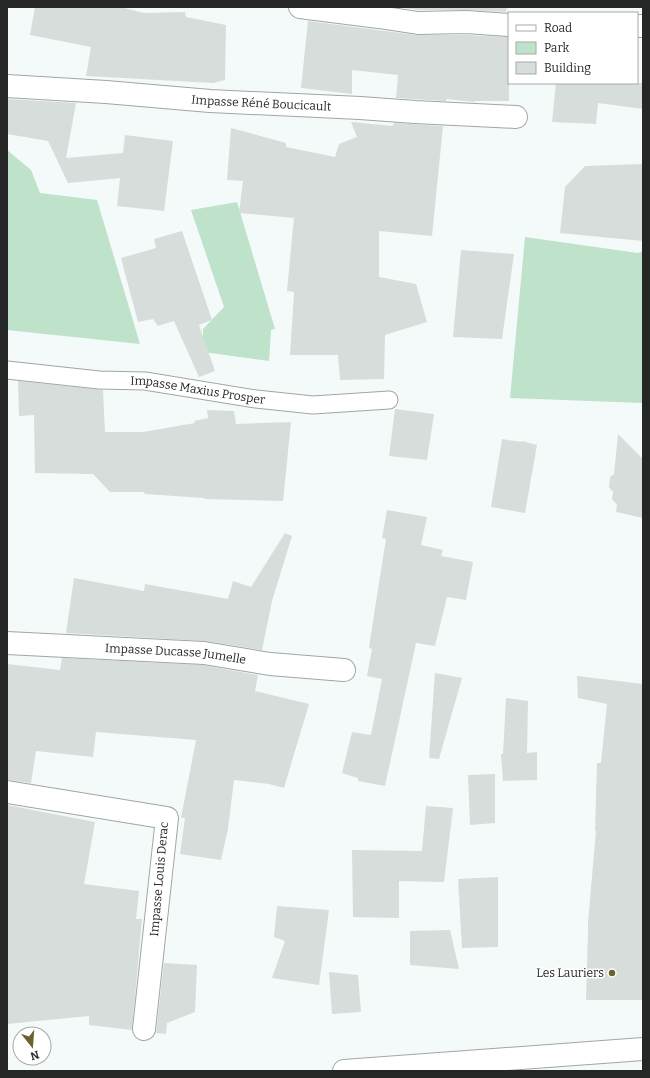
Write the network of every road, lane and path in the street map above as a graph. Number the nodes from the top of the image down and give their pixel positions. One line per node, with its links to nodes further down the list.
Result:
1 (300, 7): 2 (street)
2 (508, 26)
3 (7, 86): 4 (street, Impasse Réné Boucicault)
4 (516, 118)
5 (7, 370): 6 (lane, Impasse Maxius Prosper)
6 (389, 400)
7 (7, 643): 8 (street, Impasse Ducasse Jumelle)
8 (344, 670)
9 (7, 792): 10 (street, Impasse Louis Derac)
10 (144, 1029)
11 (643, 1049): 12 (street)
12 (436, 1068): 13 (street)
13 (344, 1071)

